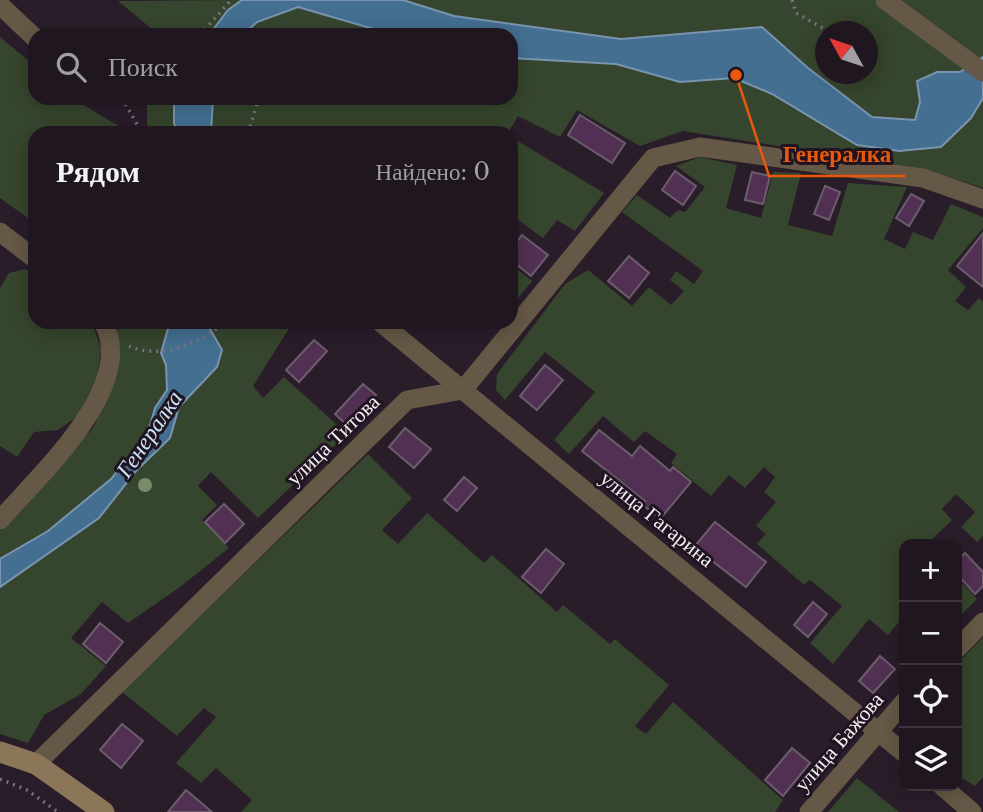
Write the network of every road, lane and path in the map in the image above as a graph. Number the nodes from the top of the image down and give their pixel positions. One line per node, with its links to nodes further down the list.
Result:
1 (231, 0): 6 (path)
2 (792, 0): 5 (path)
3 (886, 0): 8 (street)
4 (0, 5): 7 (street)
5 (815, 24)
6 (206, 28)
7 (28, 31)
8 (983, 72)
9 (123, 105): 11 (path)
10 (257, 105): 12 (path)
11 (137, 126)
12 (250, 126)
13 (983, 199): 16 (street)
14 (0, 232): 15 (street)
15 (28, 254)
16 (518, 323)
17 (106, 329): 23 (street)
18 (217, 329): 21 (path)
19 (389, 329): 22 (street, улица Гагарина)
20 (513, 329): 22 (street)
21 (158, 353)
22 (463, 390): 27 (street, улица Гагарина); 30 (street, улица Титова)
23 (0, 520)
24 (983, 622): 25 (street)
25 (962, 644)
26 (899, 707): 27 (street, улица Бажова)
27 (877, 729): 28 (street, улица Гагарина); 35 (street, улица Бажова)
28 (899, 749)
29 (0, 752): 30 (street)
30 (36, 764): 34 (street)
31 (0, 779): 33 (path)
32 (948, 791): 36 (street)
33 (58, 812)
34 (104, 812)
35 (809, 812)
36 (972, 812)

